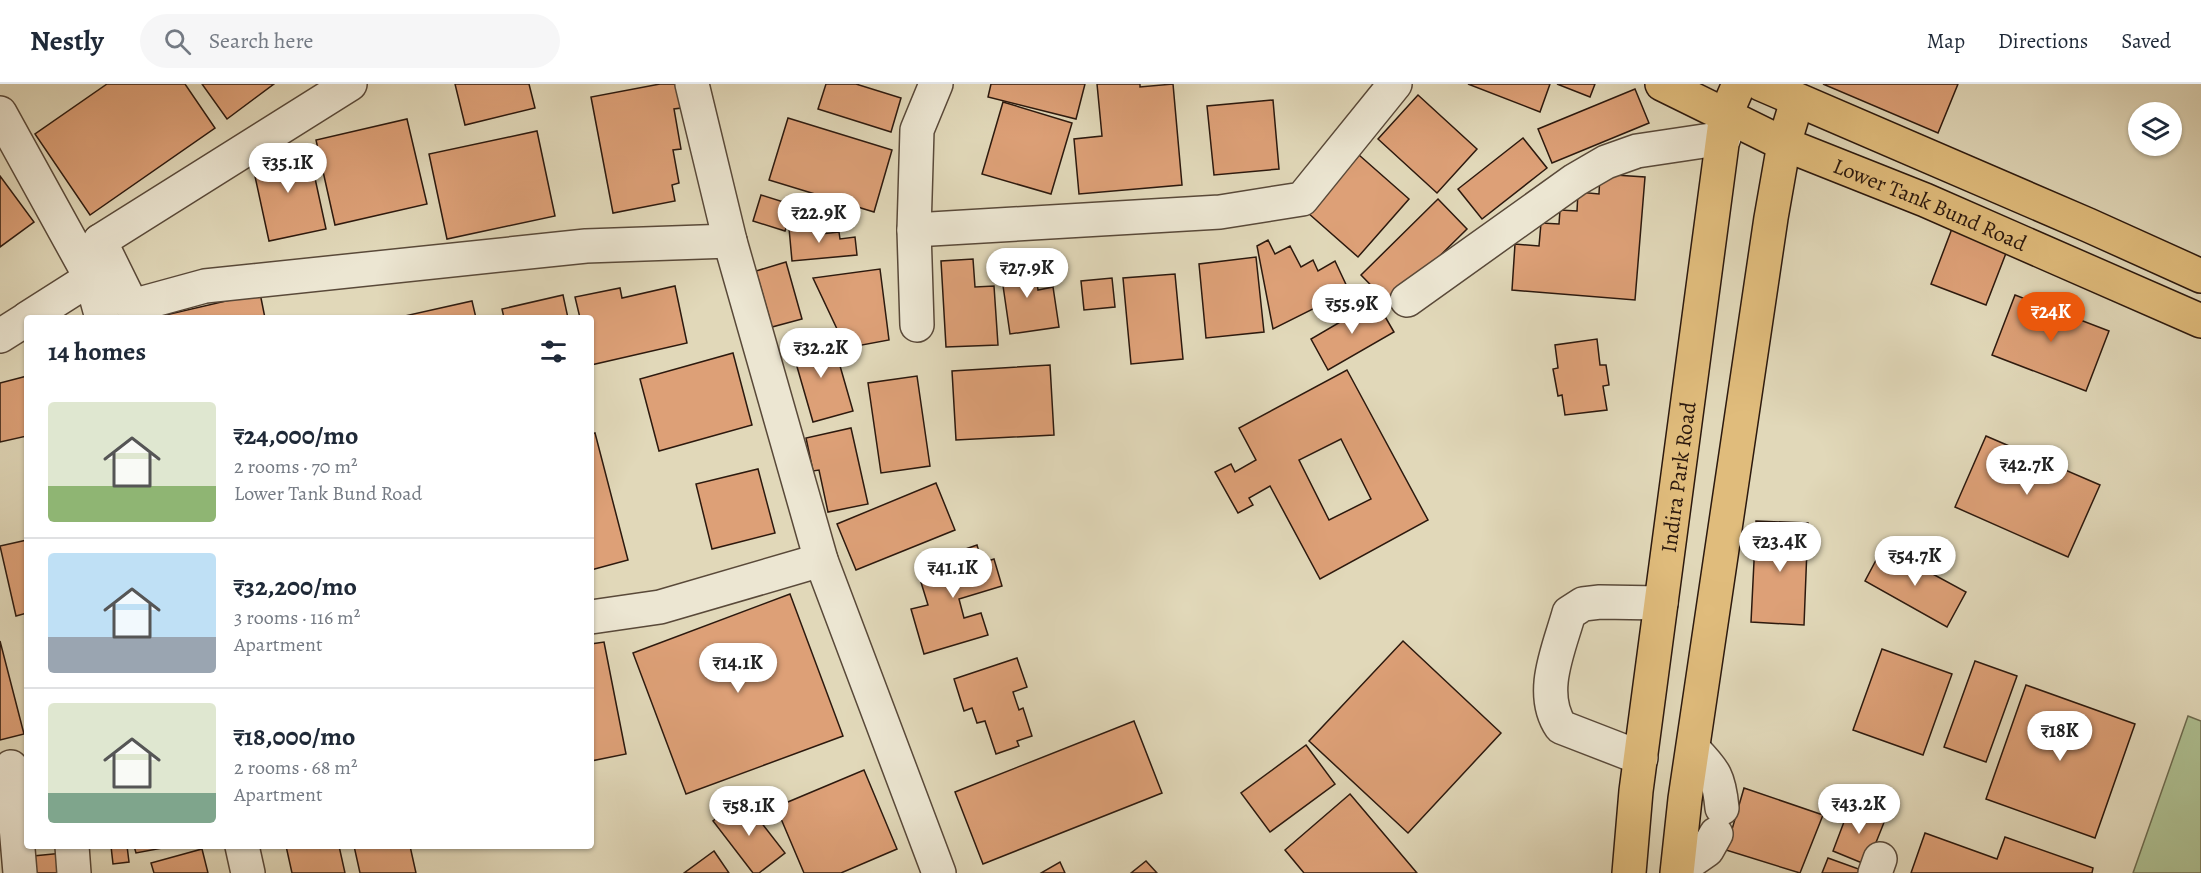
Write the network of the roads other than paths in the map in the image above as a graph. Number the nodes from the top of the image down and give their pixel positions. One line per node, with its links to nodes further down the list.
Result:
1 (350, 84): 13 (street)
2 (692, 84): 14 (street)
3 (936, 84): 12 (street)
4 (1395, 84): 12 (street)
5 (1662, 84): 10 (main road, Lower Tank Bund Road)
6 (1739, 84): 10 (main road, Indira Park Road)
7 (1761, 84): 8 (main road, Lower Tank Bund Road)
8 (1797, 101): 11 (main road); 15 (main road, Lower Tank Bund Road)
9 (0, 113): 16 (street)
10 (1725, 126): 11 (main road, Lower Tank Bund Road); 17 (street); 25 (main road, Indira Park Road)
11 (1784, 144): 21 (main road, Lower Tank Bund Road); 27 (main road)
12 (914, 230): 22 (street)
13 (100, 241): 14 (street); 16 (street)
14 (730, 241): 24 (street)
15 (2201, 276)
16 (91, 278): 18 (street); 19 (street)
17 (1407, 300)
18 (32, 315)
19 (101, 315)
20 (24, 320): 23 (street)
21 (2201, 321)
22 (917, 326)
23 (0, 336)
24 (821, 560): 26 (street); 36 (street)
25 (1661, 603): 28 (main road, Indira Park Road); 28 (street)
26 (594, 617)
27 (1694, 750): 32 (main road); 32 (street)
28 (1641, 758): 37 (main road, Indira Park Road)
29 (13, 766): 33 (street)
30 (72, 849): 34 (street)
31 (243, 849): 35 (street)
32 (1678, 871)
33 (20, 873)
34 (74, 873)
35 (248, 873)
36 (939, 873)
37 (1629, 873)

